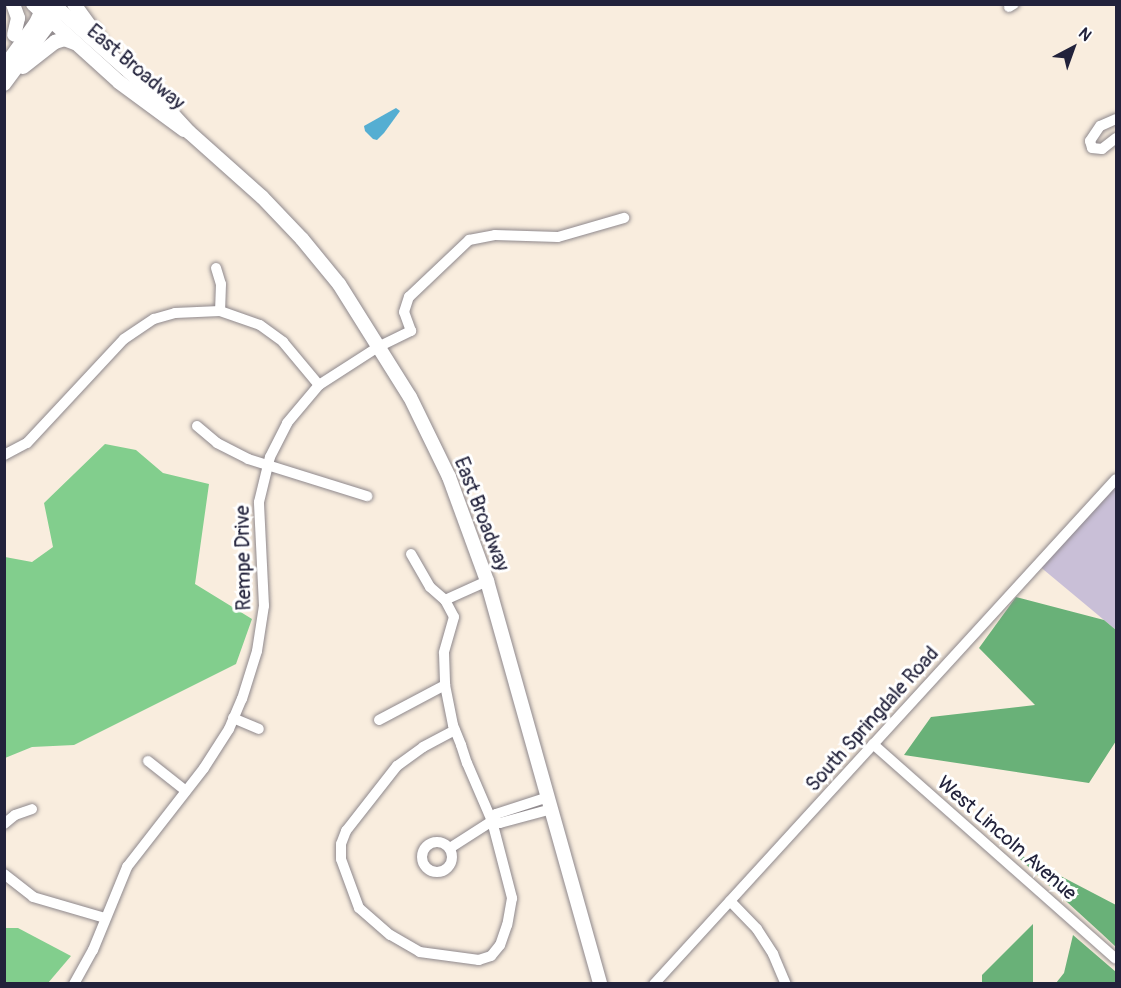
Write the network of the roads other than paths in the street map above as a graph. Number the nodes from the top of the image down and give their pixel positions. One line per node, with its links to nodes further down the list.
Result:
1 (13, 4): 4 (main road)
2 (75, 4): 6 (main road)
3 (48, 8): 5 (main road, East Broadway); 6 (main road, East Broadway); 7 (main road); 8 (main road)
4 (14, 35)
5 (78, 45): 8 (main road); 10 (main road, East Broadway)
6 (114, 58): 10 (main road, East Broadway)
7 (4, 67)
8 (5, 83)
9 (1116, 119): 11 (street)
10 (189, 132): 15 (main road, East Broadway)
11 (1116, 138)
12 (624, 218): 15 (street, Rempe Drive)
13 (216, 268): 14 (street)
14 (220, 311): 16 (street); 18 (street)
15 (378, 347): 16 (street, Rempe Drive); 23 (main road, East Broadway)
16 (319, 386): 19 (street, Rempe Drive)
17 (197, 426): 19 (street)
18 (4, 455)
19 (267, 465): 21 (street); 26 (street, Rempe Drive)
20 (1116, 479): 30 (street, South Springdale Road)
21 (367, 496)
22 (411, 554): 24 (street)
23 (487, 581): 24 (street); 33 (main road, East Broadway)
24 (445, 600): 25 (street)
25 (445, 685): 27 (street); 29 (street)
26 (233, 718): 28 (street); 32 (street, Rempe Drive)
27 (379, 720)
28 (259, 729)
29 (455, 730): 35 (street); 35 (street)
30 (873, 744): 39 (street, South Springdale Road); 41 (street, West Lincoln Avenue)
31 (148, 761): 32 (street)
32 (186, 790): 40 (street, Rempe Drive)
33 (550, 803): 35 (street); 43 (main road, East Broadway)
34 (32, 809): 36 (street)
35 (492, 821): 37 (street)
36 (4, 824)
37 (450, 848)
38 (4, 874): 40 (street)
39 (730, 901): 44 (street, South Springdale Road); 45 (street)
40 (105, 918): 42 (street, Rempe Drive)
41 (1116, 959)
42 (74, 984)
43 (600, 984)
44 (654, 984)
45 (786, 984)

